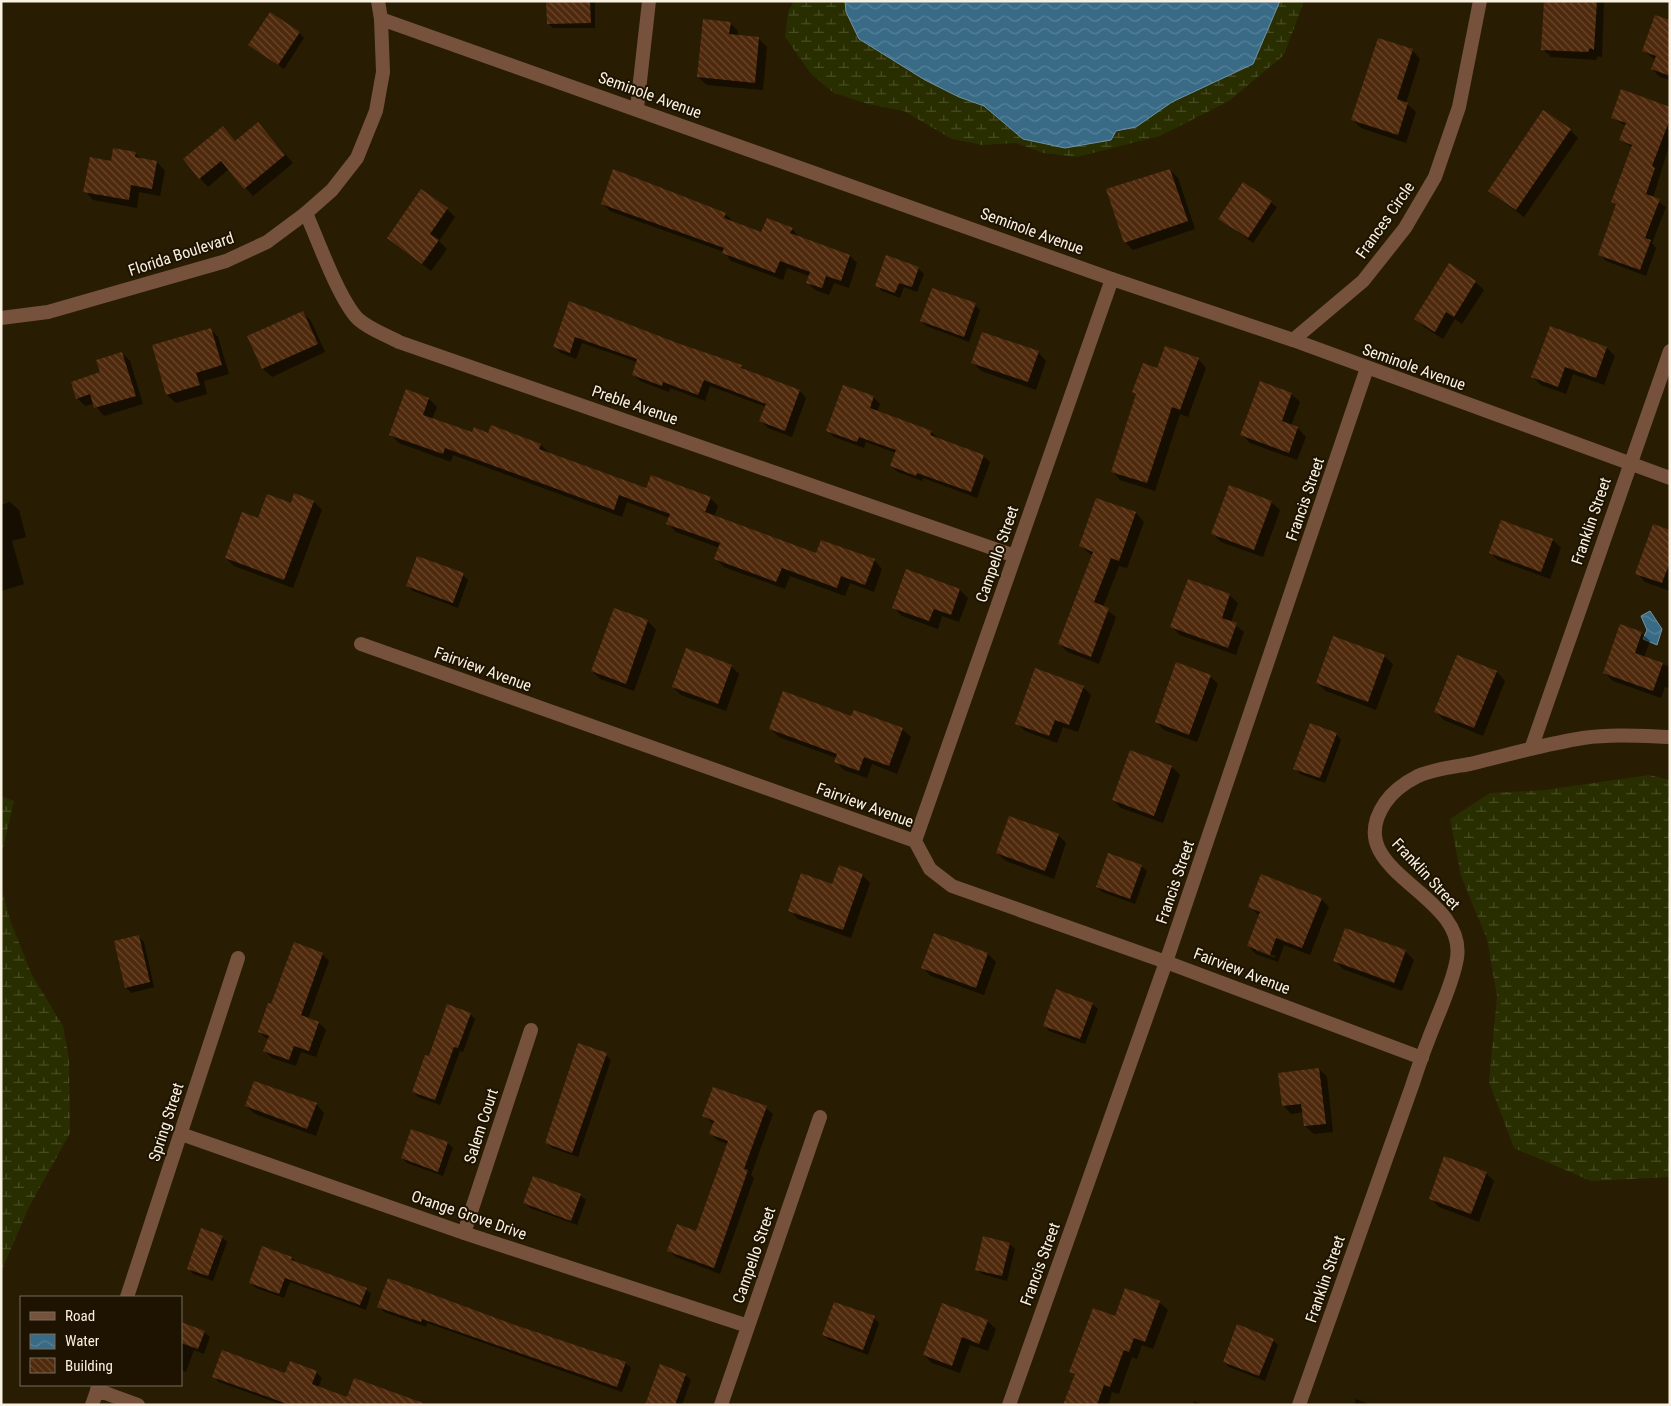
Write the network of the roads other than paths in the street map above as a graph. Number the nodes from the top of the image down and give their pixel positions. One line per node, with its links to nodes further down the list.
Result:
1 (378, 1): 4 (street, Florida Boulevard)
2 (649, 1): 5 (street)
3 (1480, 1): 9 (street, Frances Circle)
4 (382, 19): 5 (street, Seminole Avenue); 6 (street, Florida Boulevard)
5 (637, 108): 7 (street, Seminole Avenue)
6 (306, 213): 8 (street, Florida Boulevard); 14 (street, Preble Avenue)
7 (1112, 279): 9 (street, Seminole Avenue); 14 (street, Campello Street)
8 (1, 318)
9 (1292, 340): 11 (street, Seminole Avenue)
10 (1670, 351): 12 (street, Franklin Street)
11 (1367, 368): 12 (street, Seminole Avenue); 20 (street, Francis Street)
12 (1630, 464): 13 (street, Seminole Avenue); 17 (street, Franklin Street)
13 (1670, 478)
14 (1016, 556): 18 (street, Campello Street)
15 (361, 644): 18 (street, Fairview Avenue)
16 (1670, 737): 17 (street)
17 (1531, 749): 22 (street, Franklin Street)
18 (915, 841): 20 (street, Fairview Avenue)
19 (238, 958): 24 (street, Spring Street)
20 (1166, 962): 22 (street, Fairview Avenue); 32 (street, Francis Street)
21 (531, 1030): 25 (street, Salem Court)
22 (1422, 1058): 33 (street, Franklin Street)
23 (820, 1117): 27 (street, Campello Street)
24 (180, 1134): 25 (street, Orange Grove Drive); 26 (street, Spring Street)
25 (464, 1233): 27 (street, Orange Grove Drive)
26 (127, 1296)
27 (748, 1326): 31 (street, Campello Street)
28 (98, 1388): 29 (street); 30 (street)
29 (92, 1405)
30 (138, 1405)
31 (721, 1405)
32 (1008, 1405)
33 (1299, 1405)

